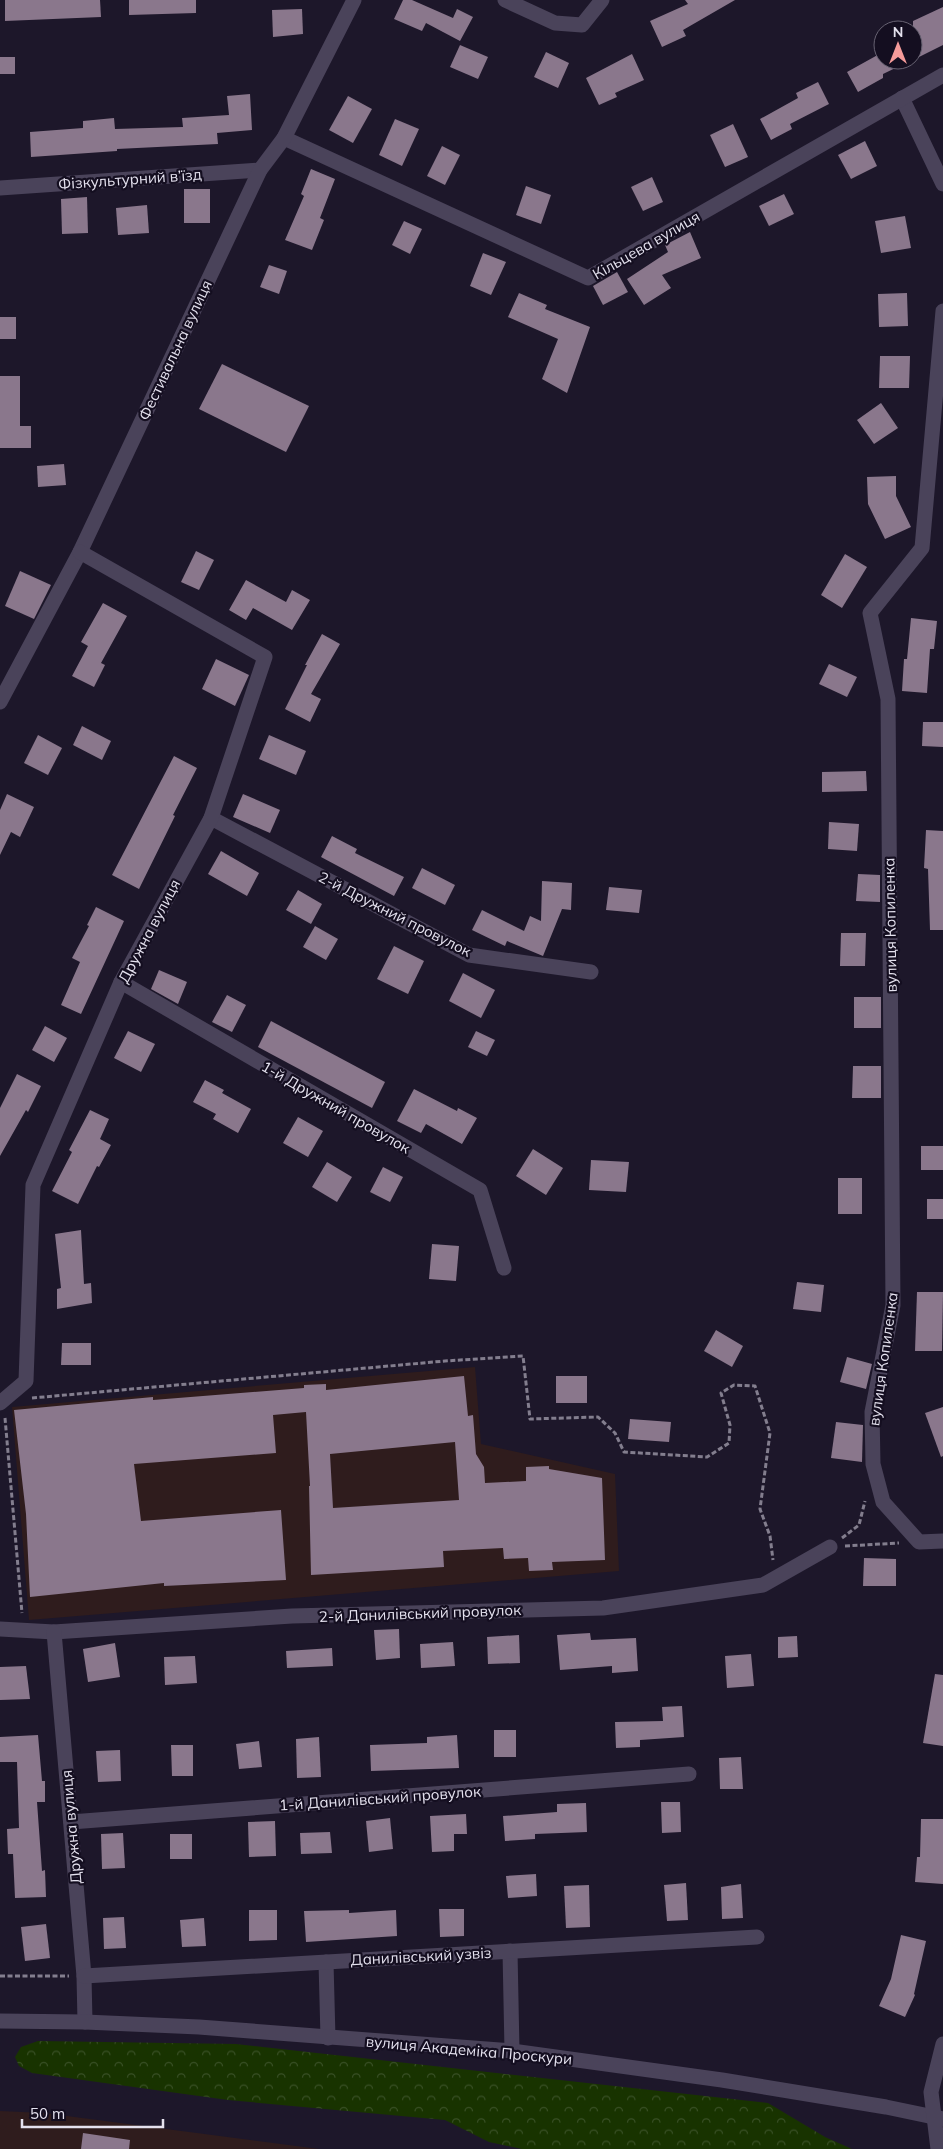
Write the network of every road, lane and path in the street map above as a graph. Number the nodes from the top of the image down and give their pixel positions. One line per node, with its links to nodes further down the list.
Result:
1 (354, 0): 6 (street, Фестивальна вулиця)
2 (506, 0): 3 (street)
3 (602, 0)
4 (943, 75): 5 (street, Кільцева вулиця)
5 (902, 98): 6 (street, Кільцева вулиця); 8 (street)
6 (284, 138): 7 (street, Фестивальна вулиця)
7 (260, 170): 9 (street, Фізкультурний в’їзд); 11 (street, Фестивальна вулиця)
8 (943, 184)
9 (0, 188)
10 (943, 311): 20 (street, вулиця Копиленка)
11 (80, 552): 12 (street, Фестивальна вулиця); 13 (street, Дружна вулиця)
12 (0, 702)
13 (211, 818): 14 (street, 2-й Дружний провулок); 15 (street, Дружна вулиця)
14 (591, 972)
15 (121, 982): 16 (street, 1-й Дружний провулок); 17 (street, Дружна вулиця)
16 (504, 1268)
17 (2, 1402): 22 (path); 24 (path)
18 (865, 1499): 21 (path)
19 (943, 1541): 20 (street)
20 (919, 1542): 21 (path)
21 (830, 1547): 22 (street, 2-й Данилівський провулок)
22 (776, 1578): 25 (street, 2-й Данилівський провулок)
23 (0, 1629): 24 (street, 2-й Данилівський провулок)
24 (23, 1629): 25 (street, 2-й Данилівський провулок)
25 (54, 1632): 27 (street, Дружна вулиця)
26 (689, 1774): 27 (street, 1-й Данилівський провулок)
27 (71, 1822): 32 (street, Дружна вулиця)
28 (757, 1937): 29 (street, Данилівський узвіз)
29 (510, 1951): 30 (street, Данилівський узвіз); 37 (street)
30 (326, 1962): 32 (street, Данилівський узвіз); 35 (street)
31 (0, 1976): 32 (path)
32 (84, 1976): 34 (street, Дружна вулиця)
33 (0, 2021): 34 (street, вулиця Академіка Проскури)
34 (85, 2022): 35 (street, вулиця Академіка Проскури)
35 (328, 2038): 37 (street, вулиця Академіка Проскури)
36 (943, 2044): 38 (street)
37 (512, 2051): 38 (street, вулиця Академіка Проскури)
38 (938, 2117): 39 (street)
39 (938, 2149)

